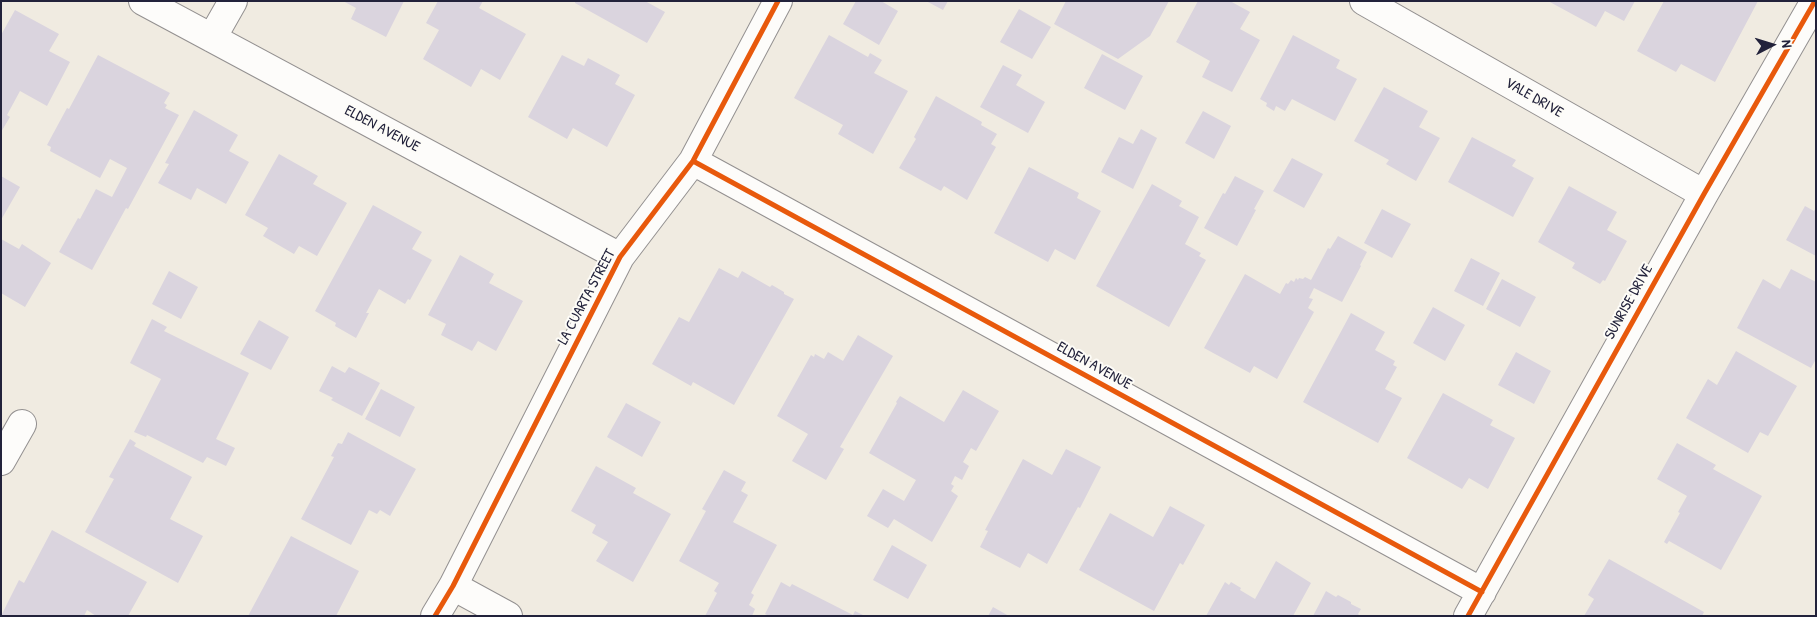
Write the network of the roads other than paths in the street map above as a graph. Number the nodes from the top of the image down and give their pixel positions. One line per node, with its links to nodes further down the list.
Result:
1 (143, 1): 6 (street, ELDEN AVENUE)
2 (234, 1): 6 (street)
3 (778, 1): 7 (street, LA CUARTA STREET)
4 (1364, 1): 8 (street, VALE DRIVE)
5 (1815, 1): 8 (street, SUNRISE DRIVE)
6 (212, 38): 9 (street, ELDEN AVENUE)
7 (693, 161): 9 (street, LA CUARTA STREET); 13 (street, ELDEN AVENUE)
8 (1704, 194): 13 (street, SUNRISE DRIVE)
9 (620, 257): 12 (street, LA CUARTA STREET)
10 (22, 424): 11 (street)
11 (1, 461)
12 (452, 586): 14 (street, LA CUARTA STREET); 15 (street)
13 (1482, 592): 16 (street, SUNRISE DRIVE)
14 (435, 616)
15 (508, 616)
16 (1468, 616)

